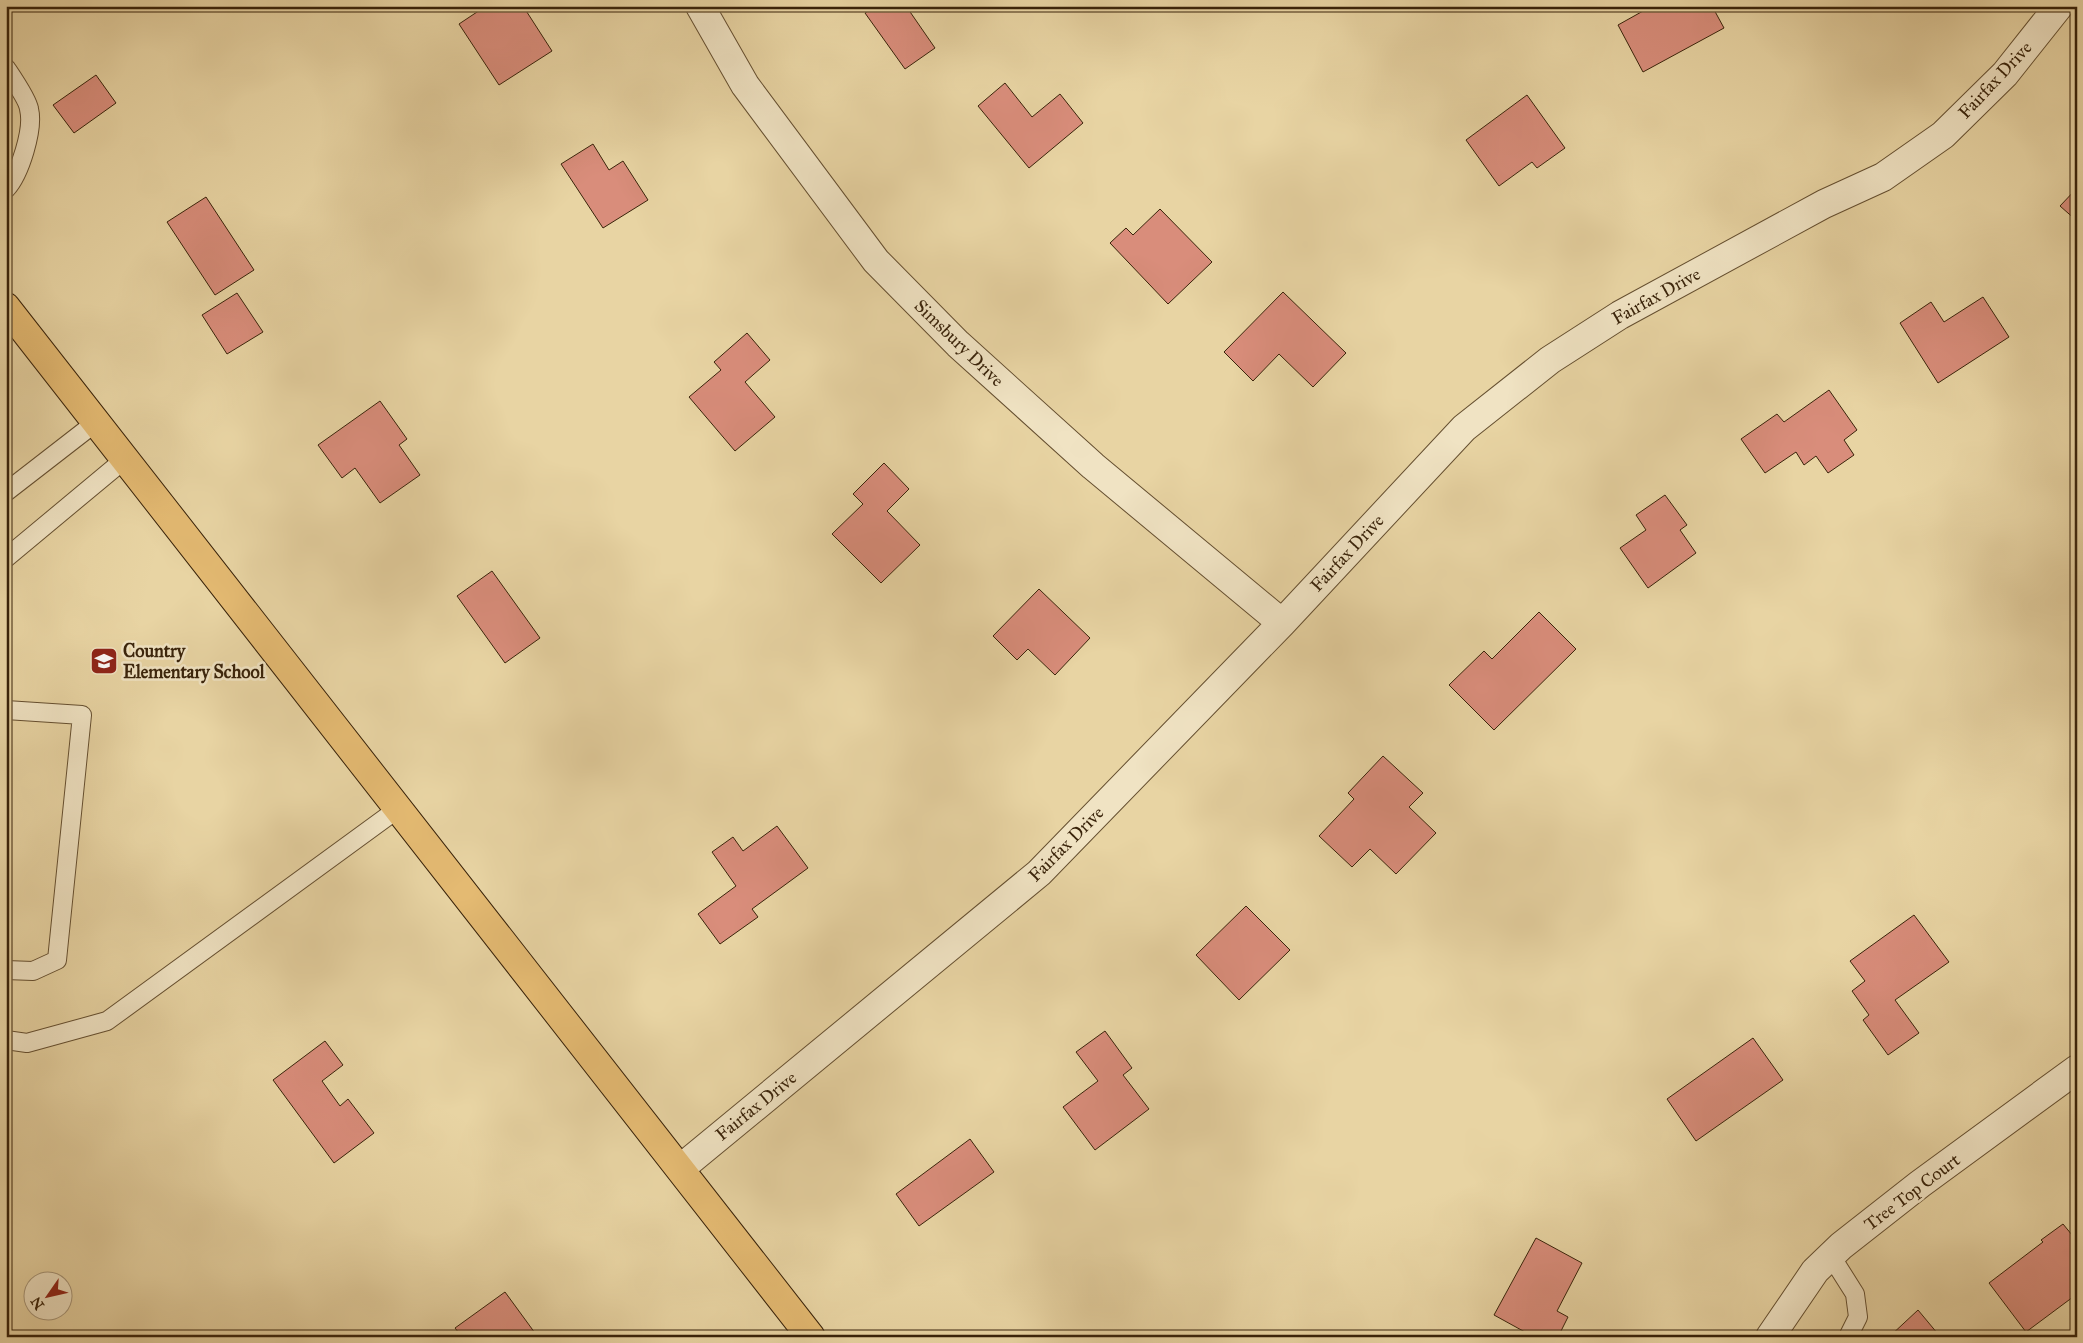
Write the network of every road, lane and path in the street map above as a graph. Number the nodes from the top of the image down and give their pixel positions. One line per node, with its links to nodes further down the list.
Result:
1 (700, 6): 10 (street, Simsbury Drive)
2 (2059, 6): 10 (street, Fairfax Drive)
3 (6, 68): 4 (lane)
4 (6, 189)
5 (6, 307): 6 (main road)
6 (95, 423): 7 (main road); 8 (lane)
7 (125, 459): 9 (lane); 12 (main road)
8 (6, 492)
9 (6, 558)
10 (1282, 623): 16 (street, Fairfax Drive)
11 (6, 710): 13 (lane)
12 (399, 808): 14 (lane); 16 (main road)
13 (6, 970)
14 (6, 1040)
15 (2077, 1069): 17 (street, Tree Top Court)
16 (681, 1168): 18 (main road)
17 (1831, 1256): 19 (street, Tree Top Court); 20 (lane)
18 (811, 1337)
19 (1770, 1337)
20 (1848, 1337)

